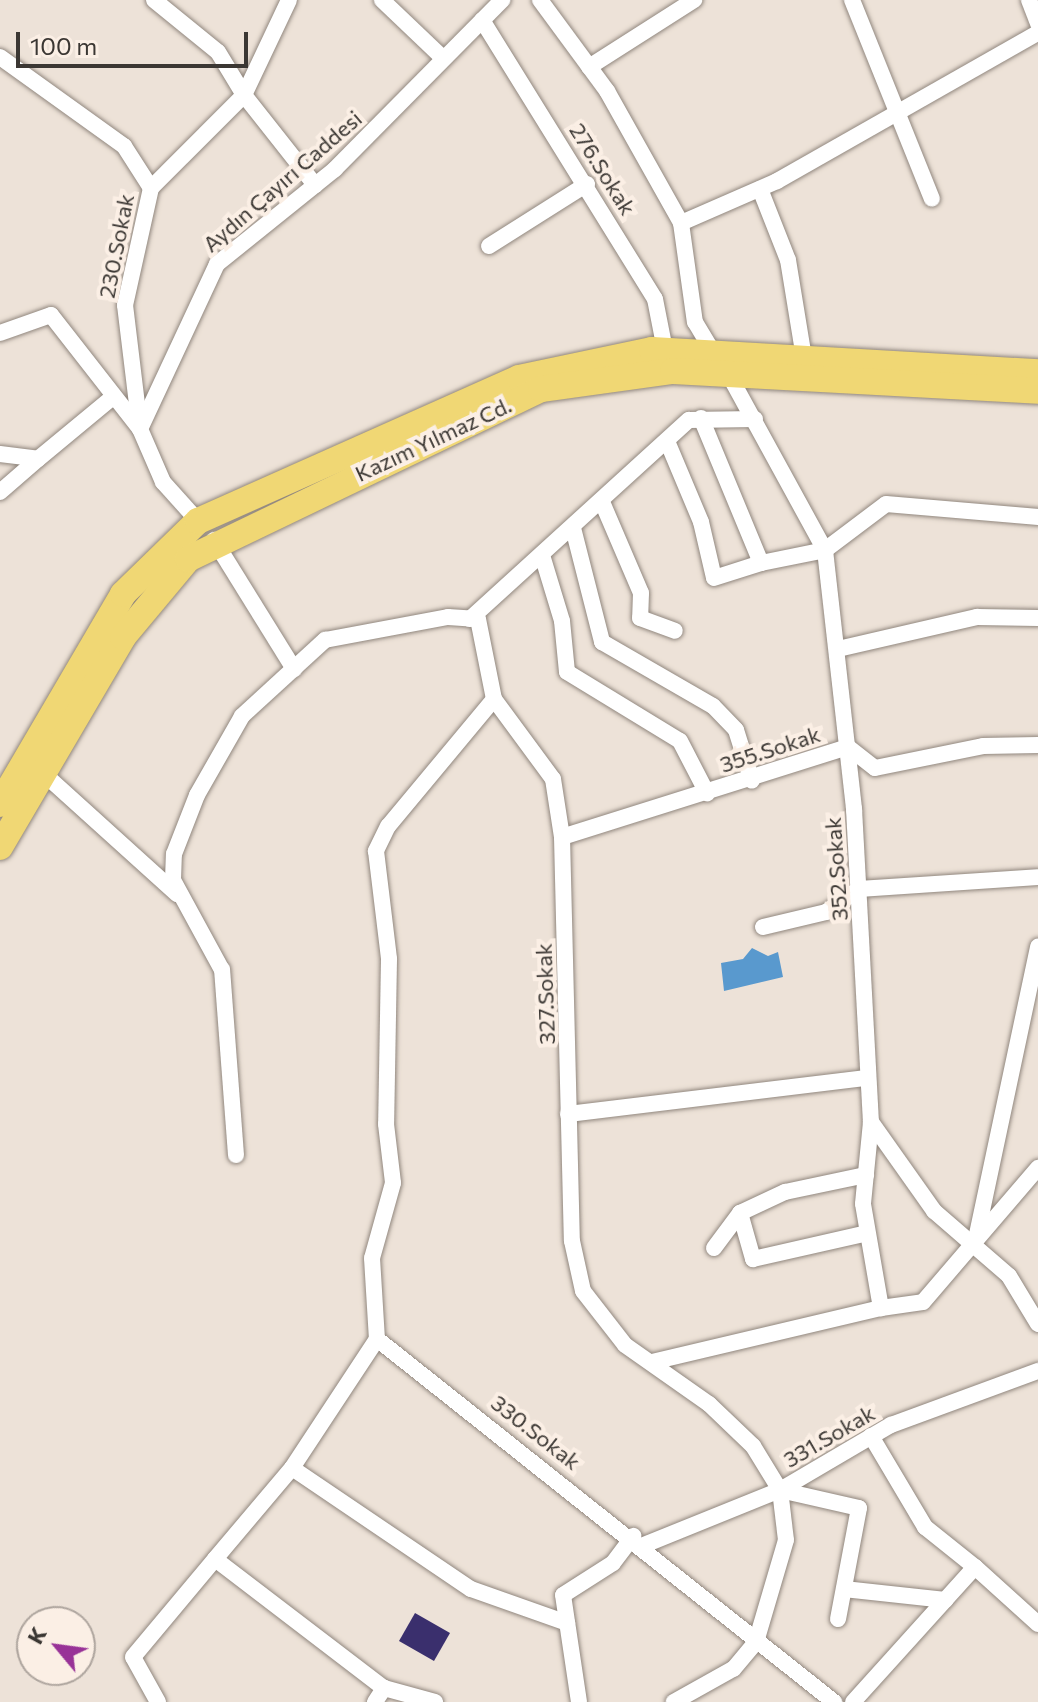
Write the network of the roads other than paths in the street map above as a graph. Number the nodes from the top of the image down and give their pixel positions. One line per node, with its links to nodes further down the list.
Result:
1 (154, 0): 15 (street)
2 (289, 0): 15 (street, 230.Sokak)
3 (382, 0): 13 (street)
4 (502, 0): 9 (street, Aydın Çayırı Caddesi)
5 (540, 0): 14 (street)
6 (694, 0): 14 (street)
7 (852, 0): 16 (street)
8 (1029, 0): 10 (street)
9 (482, 20): 13 (street, Aydın Çayırı Caddesi); 17 (street, 276.Sokak)
10 (1038, 24)
11 (1038, 33): 16 (street)
12 (0, 57): 19 (street)
13 (443, 58): 18 (street, Aydın Çayırı Caddesi)
14 (589, 67): 22 (street)
15 (244, 95): 18 (street); 19 (street, 230.Sokak)
16 (898, 115): 20 (street); 21 (street)
17 (587, 184): 23 (street); 25 (street, 276.Sokak)
18 (315, 185): 34 (street, Aydın Çayırı Caddesi)
19 (151, 188): 34 (street, 230.Sokak)
20 (760, 189): 22 (street); 27 (street)
21 (932, 199)
22 (681, 223): 26 (street)
23 (489, 246)
24 (0, 333): 31 (street)
25 (665, 350): 26 (highway, Kazım Yılmaz Cd.); 42 (highway, Kazım Yılmaz Cd.)
26 (713, 352): 27 (highway, Kazım Yılmaz Cd.)
27 (804, 358): 28 (highway, Kazım Yılmaz Cd.)
28 (1038, 372)
29 (729, 375): 30 (highway, Kazım Yılmaz Cd.); 33 (street, 352.Sokak); 42 (highway, Kazım Yılmaz Cd.)
30 (1038, 391)
31 (113, 397): 34 (street); 37 (street)
32 (701, 418): 33 (street); 35 (street); 45 (street)
33 (755, 419): 43 (street, 352.Sokak)
34 (140, 429): 42 (street, 230.Sokak)
35 (667, 441): 39 (street); 45 (street)
36 (0, 454): 37 (street)
37 (38, 459): 38 (street)
38 (0, 492)
39 (602, 502): 41 (street); 48 (street)
40 (1038, 517): 43 (street)
41 (573, 528): 44 (street); 55 (street)
42 (206, 530): 50 (street, 230.Sokak); 54 (highway, Kazım Yılmaz Cd.); 57 (highway, Kazım Yılmaz Cd.)
43 (825, 550): 45 (street); 49 (street, 352.Sokak)
44 (542, 555): 47 (street); 56 (street)
45 (761, 563)
46 (1038, 618): 49 (street)
47 (470, 619): 50 (street); 51 (street, 327.Sokak)
48 (675, 631)
49 (838, 649): 53 (street, 352.Sokak)
50 (294, 669): 62 (street)
51 (494, 699): 58 (street, 327.Sokak); 77 (street)
52 (1038, 745): 53 (street, 355.Sokak)
53 (848, 747): 55 (street, 355.Sokak); 61 (street, 352.Sokak)
54 (43, 773): 59 (highway, Kazım Yılmaz Cd.); 62 (street)
55 (752, 781): 56 (street, 355.Sokak)
56 (707, 793): 58 (street, 355.Sokak)
57 (0, 804)
58 (562, 837): 66 (street, 327.Sokak)
59 (0, 847)
60 (1038, 877): 61 (street)
61 (859, 889): 63 (street); 65 (street, 352.Sokak)
62 (190, 906): 68 (street)
63 (763, 927)
64 (1038, 947): 73 (street)
65 (867, 1078): 66 (street); 67 (street, 352.Sokak)
66 (568, 1114): 78 (street, 327.Sokak)
67 (871, 1122): 70 (street, 352.Sokak); 73 (street)
68 (236, 1155)
69 (1038, 1168): 73 (street)
70 (866, 1175): 71 (street); 72 (street, 352.Sokak)
71 (740, 1213): 72 (street); 74 (street)
72 (867, 1233): 75 (street, 352.Sokak)
73 (975, 1243): 75 (street); 76 (street)
74 (714, 1248)
75 (881, 1308): 78 (street)
76 (1038, 1324)
77 (377, 1339): 81 (street); 83 (street, 330.Sokak)
78 (652, 1362): 82 (street, 327.Sokak)
79 (1038, 1371): 80 (street, 331.Sokak)
80 (871, 1436): 82 (street, 331.Sokak); 85 (street)
81 (292, 1468): 84 (street); 89 (street)
82 (780, 1490): 83 (street, 331.Sokak); 86 (street); 91 (street, 327.Sokak)
83 (638, 1541): 89 (street); 91 (street, 330.Sokak)
84 (215, 1559): 92 (street); 93 (street)
85 (975, 1567): 87 (street); 90 (street)
86 (844, 1589): 87 (street); 88 (street)
87 (945, 1600): 98 (street)
88 (838, 1619)
89 (567, 1623): 95 (street)
90 (1038, 1624)
91 (756, 1642): 96 (street, 327.Sokak); 97 (street, 330.Sokak)
92 (379, 1695): 94 (street)
93 (158, 1702)
94 (435, 1702)
95 (579, 1702)
96 (674, 1702)
97 (834, 1702)
98 (853, 1702)

